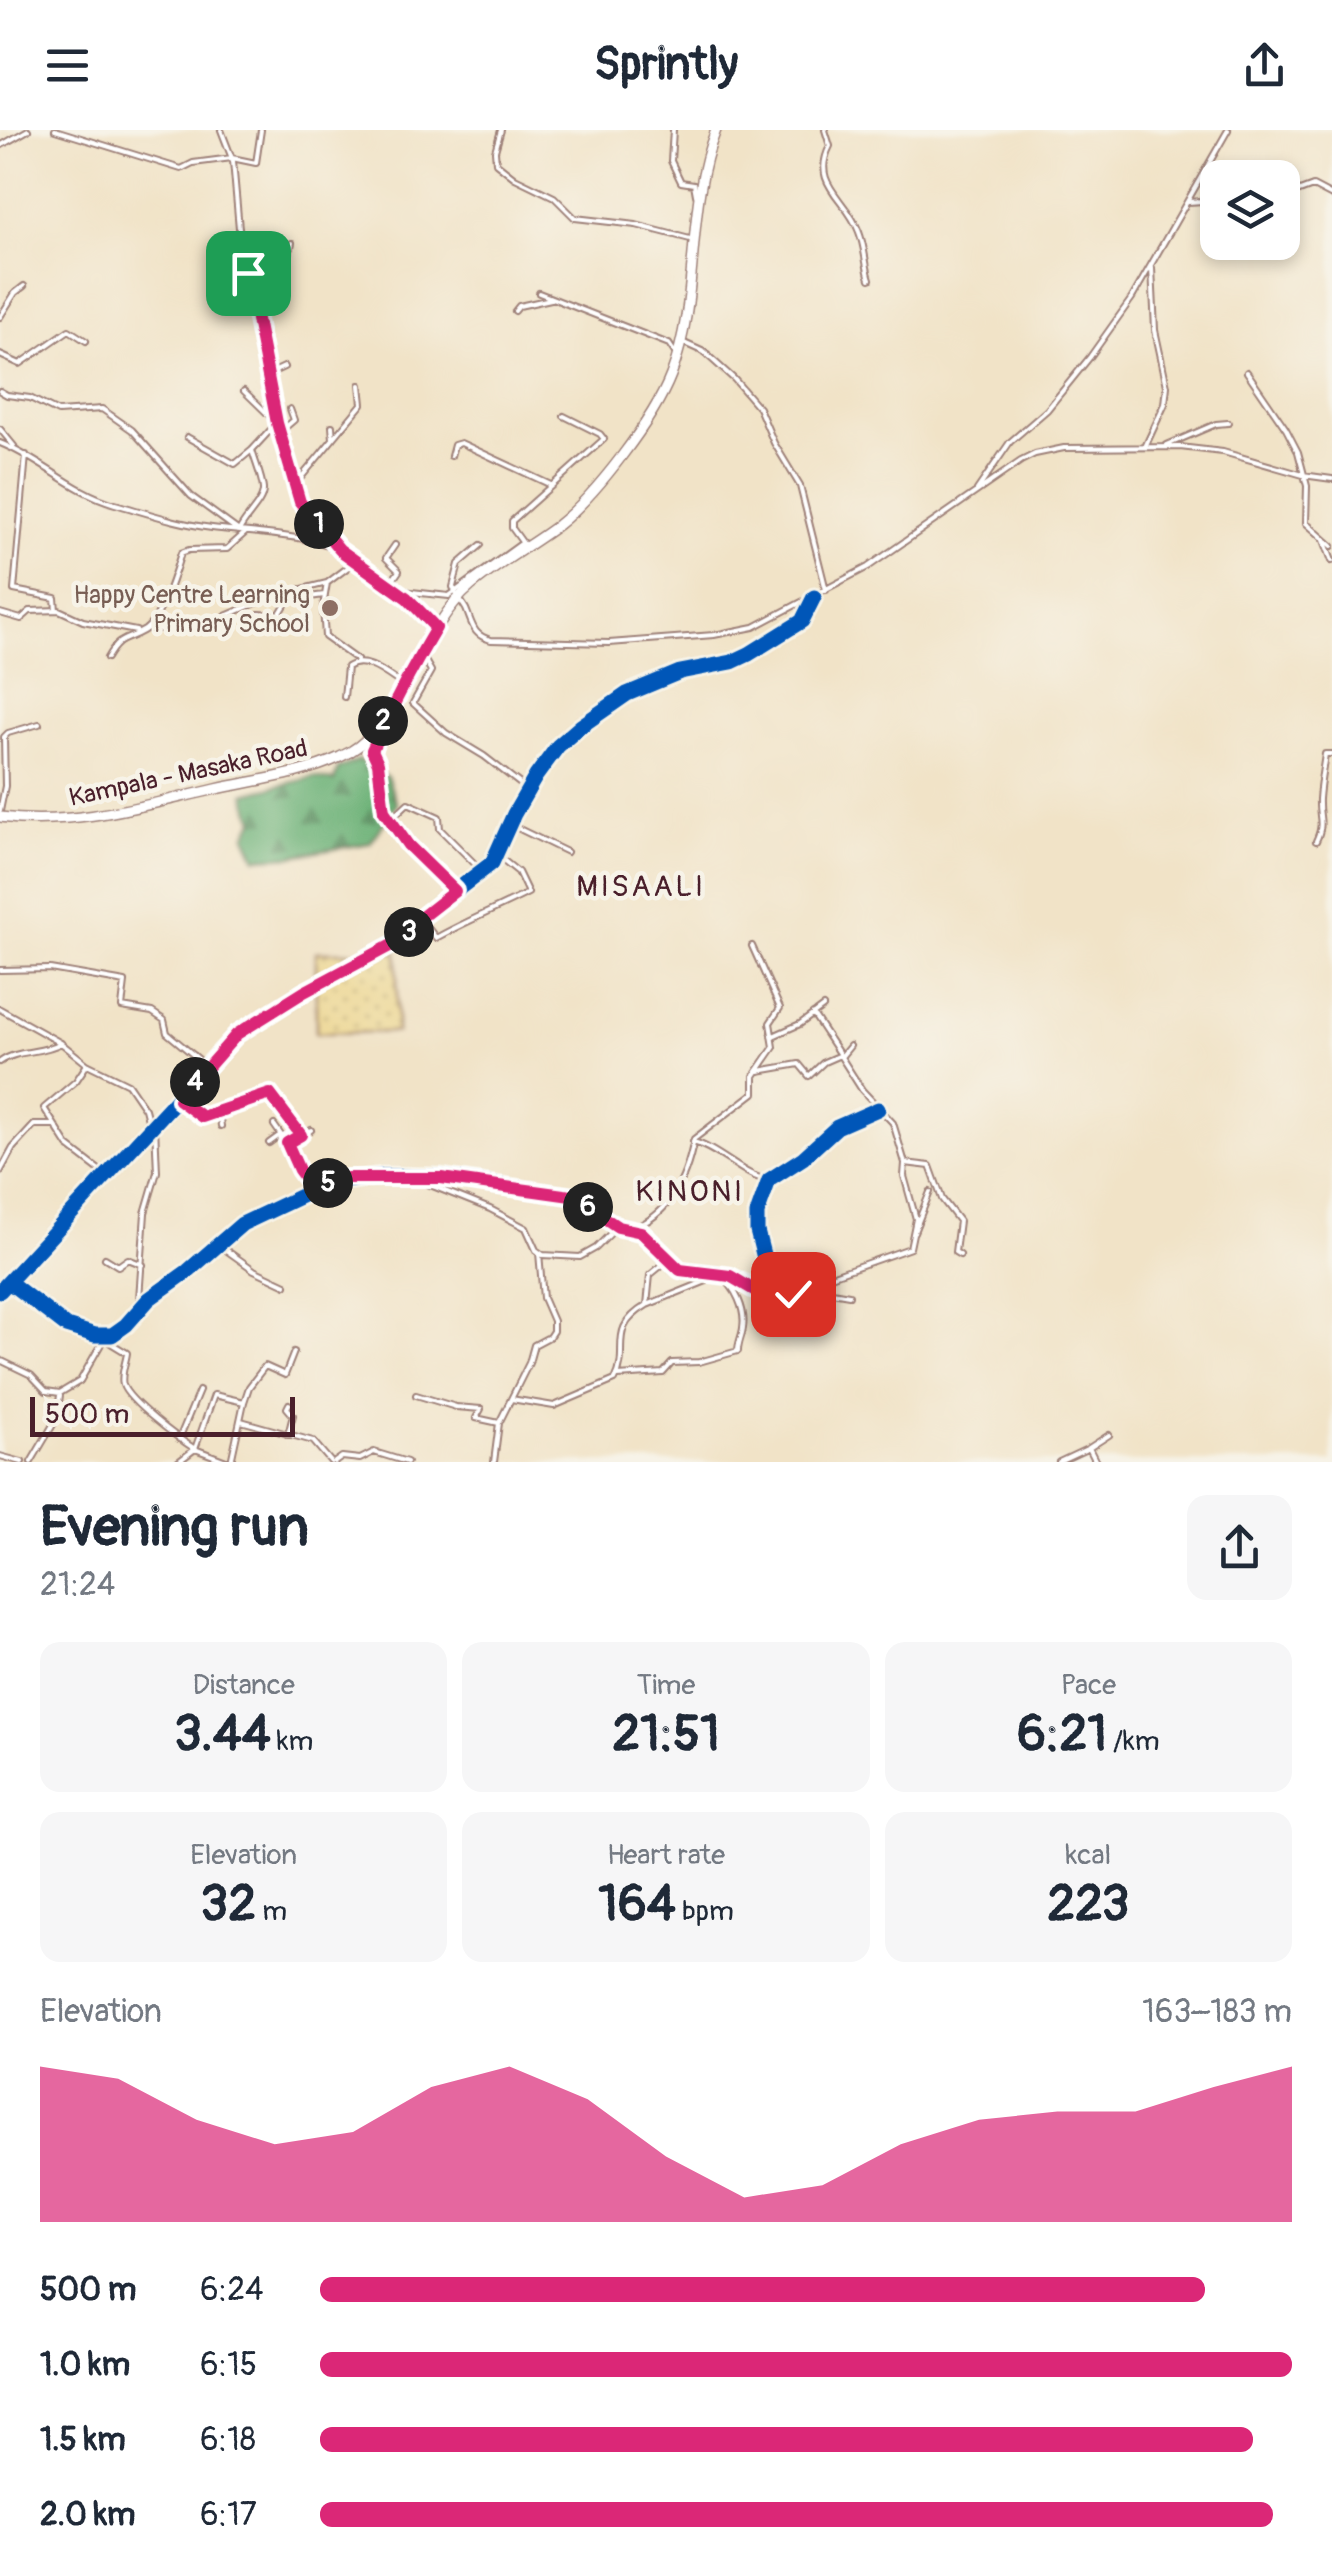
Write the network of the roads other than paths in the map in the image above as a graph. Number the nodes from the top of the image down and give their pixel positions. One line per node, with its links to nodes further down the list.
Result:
1 (28, 130): 10 (street)
2 (55, 130): 11 (street)
3 (221, 130): 11 (street)
4 (261, 130): 11 (street)
5 (501, 130): 16 (street)
6 (673, 130): 16 (street)
7 (716, 130): 16 (main road, Kampala - Masaka Road)
8 (825, 130): 19 (street)
9 (1228, 130): 15 (street)
10 (0, 146)
11 (232, 158): 22 (street)
12 (1300, 191): 13 (street)
13 (1332, 196)
14 (1200, 201): 15 (street)
15 (1188, 202): 18 (street)
16 (693, 240): 27 (main road, Kampala - Masaka Road)
17 (292, 243): 22 (street)
18 (1151, 264): 46 (street); 56 (street)
19 (870, 279)
20 (24, 286): 25 (street)
21 (538, 293): 23 (street)
22 (252, 296): 32 (street)
23 (551, 299): 24 (street); 29 (street)
24 (516, 311)
25 (0, 317)
26 (86, 341): 28 (street)
27 (682, 342): 29 (main road, Kampala - Masaka Road); 69 (street)
28 (0, 355)
29 (677, 358): 61 (main road, Kampala - Masaka Road)
30 (284, 367): 32 (street)
31 (1247, 372): 52 (street)
32 (267, 374): 38 (street)
33 (360, 385): 44 (street)
34 (0, 391): 57 (street)
35 (244, 391): 38 (street)
36 (290, 409): 42 (street)
37 (564, 416): 54 (street)
38 (277, 423): 42 (street); 49 (street)
39 (1228, 423): 47 (street)
40 (332, 426): 44 (street)
41 (0, 430): 48 (street)
42 (280, 432): 55 (street)
43 (187, 437): 49 (street)
44 (333, 439): 55 (street)
45 (0, 443): 48 (street)
46 (1145, 447): 47 (street); 56 (street)
47 (1162, 447): 52 (street)
48 (17, 450): 50 (street)
49 (252, 450): 57 (street)
50 (26, 455): 57 (street); 73 (street)
51 (451, 456): 54 (street)
52 (1303, 475): 53 (street); 58 (street)
53 (1332, 479)
54 (552, 485): 61 (street)
55 (294, 486): 63 (street)
56 (974, 494): 69 (street)
57 (242, 532): 63 (street); 77 (street)
58 (1324, 540): 62 (street); 65 (street)
59 (395, 545): 67 (street)
60 (481, 545): 71 (street)
61 (524, 545): 71 (main road, Kampala - Masaka Road)
62 (1332, 546)
63 (340, 550): 64 (street)
64 (356, 561): 66 (street); 67 (street)
65 (1332, 561)
66 (327, 583): 70 (street); 77 (street)
67 (390, 585): 68 (street)
68 (397, 590): 71 (street); 76 (street)
69 (826, 591): 72 (street)
70 (325, 594): 75 (street); 81 (street)
71 (456, 595): 72 (street); 76 (main road, Kampala - Masaka Road)
72 (814, 596): 87 (street)
73 (56, 610): 74 (street); 78 (street)
74 (0, 614)
75 (259, 614)
76 (436, 628): 79 (main road, Kampala - Masaka Road)
77 (146, 629): 78 (street)
78 (138, 632): 80 (street)
79 (421, 654): 82 (main road, Kampala - Masaka Road); 87 (street)
80 (107, 658)
81 (357, 662): 82 (street); 83 (street)
82 (406, 687): 85 (main road, Kampala - Masaka Road)
83 (344, 698)
84 (39, 724): 88 (street)
85 (382, 724): 88 (main road, Kampala - Masaka Road); 89 (street)
86 (1332, 754): 91 (street)
87 (528, 790): 90 (street)
88 (0, 814)
89 (391, 819): 94 (street); 95 (street)
90 (510, 824): 92 (street); 93 (street)
91 (1316, 842)
92 (567, 852)
93 (497, 855): 94 (street); 96 (street)
94 (482, 871): 95 (street)
95 (455, 891): 96 (street)
96 (420, 918): 108 (street)
97 (752, 946): 102 (street)
98 (0, 970): 108 (street)
99 (823, 1007): 101 (street)
100 (0, 1008): 103 (street)
101 (813, 1014): 102 (street); 105 (street)
102 (773, 1036): 109 (street)
103 (61, 1043): 106 (street); 107 (street)
104 (850, 1046): 105 (street)
105 (840, 1055): 109 (street); 111 (street)
106 (0, 1062)
107 (87, 1064): 114 (street); 117 (street)
108 (208, 1066): 110 (street)
109 (756, 1072): 121 (street)
110 (179, 1100): 113 (street); 117 (street)
111 (878, 1109): 124 (street); 128 (street)
112 (229, 1112): 113 (street)
113 (221, 1115): 116 (street); 120 (street)
114 (54, 1125): 125 (street); 126 (street)
115 (274, 1125): 119 (street)
116 (221, 1126)
117 (153, 1127): 126 (street); 141 (street)
118 (311, 1130): 120 (street)
119 (280, 1135): 122 (street); 123 (street)
120 (301, 1135): 123 (street)
121 (693, 1142): 128 (street); 134 (street)
122 (268, 1143)
123 (287, 1143): 129 (street)
124 (906, 1163): 131 (street); 138 (street)
125 (0, 1172)
126 (107, 1176): 143 (street)
127 (411, 1177): 129 (street); 133 (street); 137 (street)
128 (770, 1180): 147 (street)
129 (313, 1189): 136 (street)
130 (930, 1192): 132 (street)
131 (911, 1203): 132 (street); 135 (street)
132 (921, 1213): 135 (street)
133 (618, 1227): 134 (street); 137 (street)
134 (632, 1228): 140 (street)
135 (914, 1232): 145 (street)
136 (219, 1245): 144 (street); 150 (street)
137 (539, 1253): 158 (street)
138 (960, 1255)
139 (105, 1258): 141 (street)
140 (667, 1261): 142 (street); 149 (street)
141 (143, 1265): 150 (street)
142 (718, 1274): 147 (street); 149 (street); 154 (street)
143 (9, 1282): 146 (street); 151 (street)
144 (286, 1285)
145 (804, 1287): 147 (street); 148 (street)
146 (0, 1289)
147 (762, 1289)
148 (849, 1295)
149 (647, 1306): 154 (street)
150 (138, 1312): 151 (street)
151 (105, 1338): 156 (street); 165 (street)
152 (294, 1352): 159 (street)
153 (0, 1360): 156 (street)
154 (618, 1376): 158 (street)
155 (199, 1391): 165 (street)
156 (60, 1393): 170 (street)
157 (416, 1395): 162 (street)
158 (512, 1399): 162 (street)
159 (244, 1402): 161 (street); 167 (street)
160 (289, 1404): 163 (street)
161 (241, 1421): 163 (street); 172 (street)
162 (499, 1423): 175 (street)
163 (288, 1435): 173 (street)
164 (1109, 1436): 166 (street)
165 (180, 1439): 167 (street)
166 (1089, 1448): 176 (street); 177 (street)
167 (194, 1449): 171 (street); 172 (street)
168 (0, 1456): 169 (street)
169 (22, 1462)
170 (32, 1462)
171 (178, 1462)
172 (230, 1462)
173 (333, 1462): 174 (street)
174 (407, 1462)
175 (494, 1462)
176 (1059, 1462)
177 (1096, 1462)

